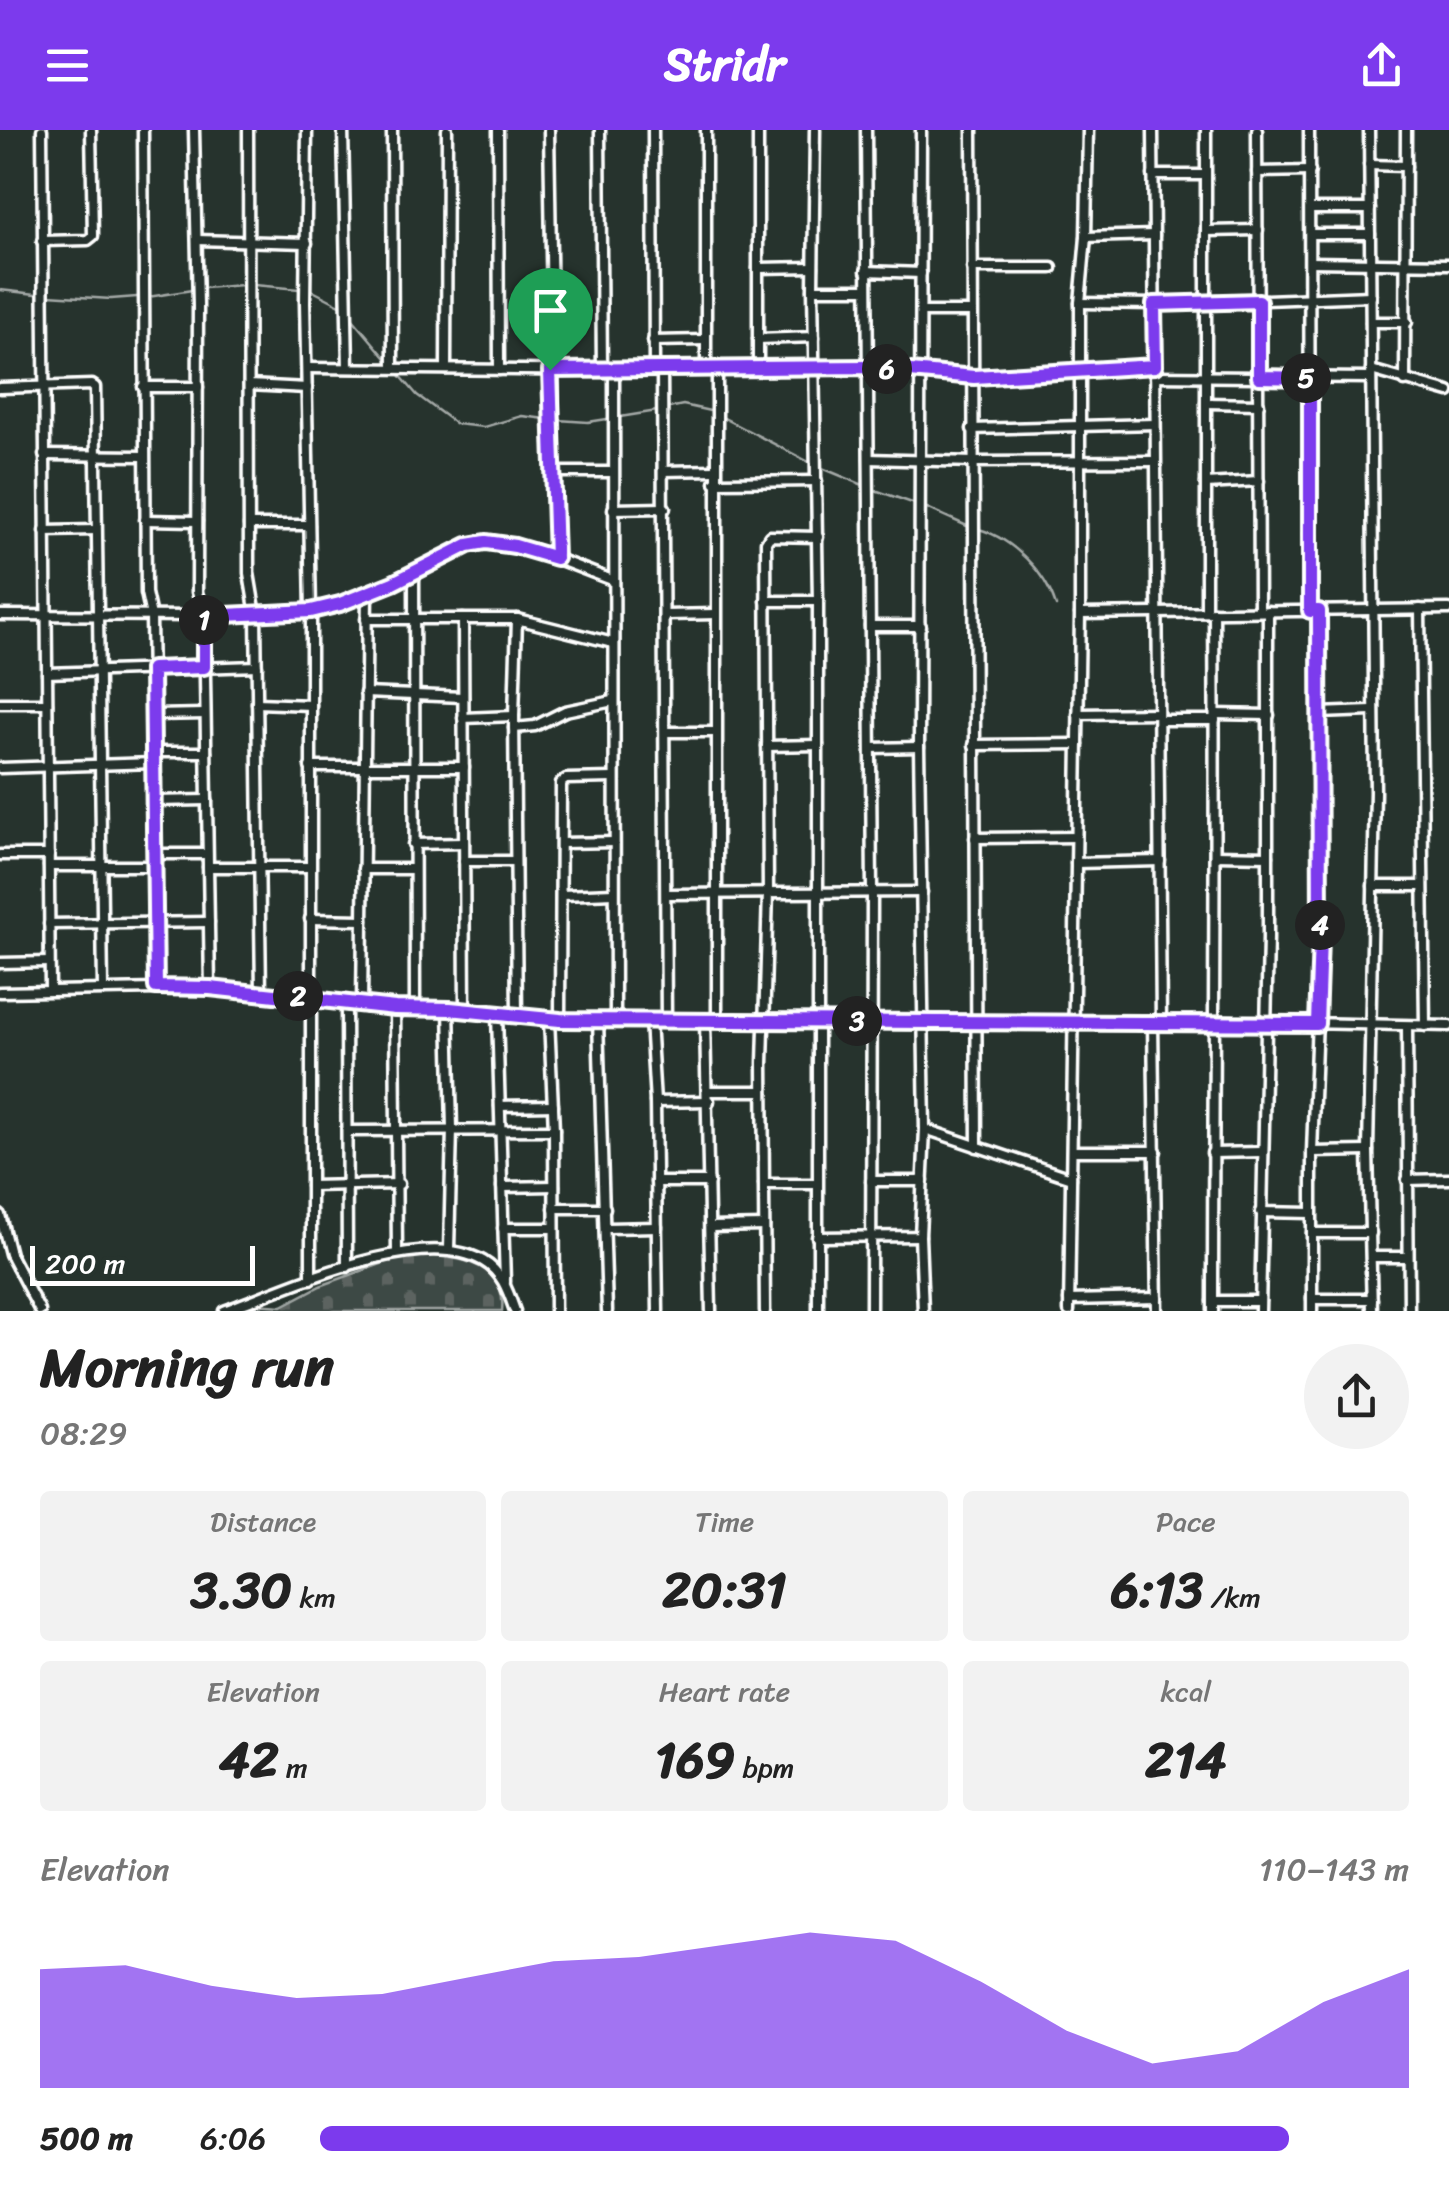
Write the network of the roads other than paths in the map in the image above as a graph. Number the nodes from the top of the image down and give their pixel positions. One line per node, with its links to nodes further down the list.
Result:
1 (42, 130): 43 (street)
2 (91, 130): 43 (street)
3 (143, 130): 95 (street)
4 (194, 130): 41 (street)
5 (248, 130): 42 (street)
6 (307, 130): 44 (street)
7 (343, 130): 71 (street)
8 (392, 130): 77 (street)
9 (447, 130): 79 (street)
10 (498, 130): 80 (street)
11 (549, 130): 81 (street)
12 (600, 130): 82 (street)
13 (653, 130): 70 (street)
14 (706, 130): 69 (street)
15 (758, 130): 50 (street)
16 (814, 130): 49 (street)
17 (866, 130): 53 (street)
18 (921, 130): 54 (street)
19 (972, 130): 51 (street)
20 (1088, 130): 40 (street)
21 (1154, 130): 31 (street)
22 (1206, 130): 32 (street)
23 (1257, 130): 30 (street)
24 (1309, 130): 29 (street)
25 (1369, 130): 27 (street)
26 (1406, 130): 28 (street)
27 (1369, 165): 28 (street); 34 (street)
28 (1406, 166): 47 (street)
29 (1310, 171): 30 (street); 33 (street)
30 (1258, 172): 35 (street)
31 (1153, 175): 32 (street); 39 (street)
32 (1206, 175): 36 (street)
33 (1310, 209): 34 (street); 37 (street)
34 (1370, 209): 38 (street)
35 (1258, 230): 36 (street); 59 (street)
36 (1206, 231): 60 (street)
37 (1310, 234): 38 (street); 45 (street)
38 (1370, 234): 46 (street)
39 (1154, 235): 40 (street); 62 (street)
40 (1086, 236): 61 (street)
41 (197, 240): 42 (street); 96 (street)
42 (248, 240): 44 (street); 94 (street)
43 (42, 241): 98 (street)
44 (306, 242): 76 (street)
45 (1310, 262): 46 (street); 58 (street)
46 (1370, 263): 47 (street); 57 (street)
47 (1406, 264): 48 (street); 66 (street)
48 (1449, 264)
49 (813, 267): 50 (street); 56 (street)
50 (758, 268): 68 (street)
51 (972, 268): 52 (street); 64 (street)
52 (1052, 268)
53 (866, 271): 54 (street); 55 (street)
54 (921, 273): 63 (street)
55 (866, 289): 56 (street); 75 (street)
56 (813, 290): 67 (street)
57 (1370, 296): 58 (street); 65 (street)
58 (1310, 298): 59 (street); 92 (street)
59 (1259, 301): 60 (street); 91 (street)
60 (1206, 302): 62 (street); 89 (street)
61 (1080, 303): 62 (street); 85 (street)
62 (1154, 304): 86 (street)
63 (921, 312): 64 (street); 87 (street)
64 (972, 312): 90 (street)
65 (1371, 322): 66 (street); 88 (street)
66 (1406, 322): 93 (street)
67 (814, 337): 68 (street); 78 (street)
68 (758, 339): 74 (street)
69 (705, 340): 70 (street); 72 (street)
70 (653, 341): 84 (street)
71 (348, 367): 76 (street); 77 (street)
72 (706, 367): 73 (street); 84 (street)
73 (716, 367): 74 (street); 115 (street)
74 (758, 367): 78 (street)
75 (868, 367): 78 (street); 87 (street); 109 (street)
76 (307, 368): 99 (street)
77 (394, 368): 79 (street)
78 (815, 368): 118 (street)
79 (446, 369): 80 (street)
80 (499, 370): 81 (street)
81 (550, 370): 82 (street); 116 (street)
82 (602, 370): 83 (street)
83 (614, 370): 84 (street); 117 (street)
84 (658, 370): 114 (street)
85 (1081, 370): 86 (street); 90 (street); 103 (street)
86 (1155, 371): 89 (street); 104 (street)
87 (922, 374): 90 (street); 110 (street)
88 (1371, 374): 92 (street); 93 (street); 139 (street)
89 (1206, 376): 91 (street); 101 (street)
90 (974, 377): 105 (street)
91 (1259, 377): 92 (street); 102 (street)
92 (1310, 378): 141 (street)
93 (1405, 381): 100 (street)
94 (248, 386): 99 (street); 126 (street)
95 (143, 387): 96 (street); 108 (street)
96 (198, 387): 125 (street)
97 (0, 388): 98 (street)
98 (44, 388): 106 (street); 107 (street)
99 (307, 388): 127 (street)
100 (1449, 392)
101 (1206, 403): 102 (street); 121 (street)
102 (1259, 404): 120 (street)
103 (1080, 424): 104 (street); 105 (street); 111 (street)
104 (1155, 424): 112 (street)
105 (972, 429): 113 (street)
106 (44, 455): 107 (street); 128 (street)
107 (94, 455): 108 (street); 129 (street)
108 (144, 456): 124 (street)
109 (869, 459): 110 (street); 158 (street)
110 (922, 460): 113 (street); 159 (street)
111 (1080, 460): 112 (street); 113 (street); 146 (street)
112 (1155, 461): 144 (street)
113 (972, 462): 190 (street)
114 (664, 470): 115 (street); 122 (street)
115 (715, 470): 119 (street)
116 (553, 472): 117 (street); 131 (street)
117 (613, 472): 123 (street)
118 (817, 481): 119 (street); 130 (street)
119 (715, 482): 145 (street)
120 (1259, 482): 121 (street); 143 (street)
121 (1206, 484): 142 (street)
122 (664, 508): 123 (street); 150 (street)
123 (613, 509): 133 (street)
124 (145, 520): 125 (street); 152 (street)
125 (198, 521): 153 (street)
126 (249, 525): 127 (street); 149 (street)
127 (310, 525): 140 (street)
128 (45, 530): 129 (street); 151 (street)
129 (96, 530): 148 (street)
130 (818, 537): 135 (street); 136 (street)
131 (556, 558): 132 (street); 133 (street)
132 (414, 573): 134 (street); 154 (street)
133 (612, 580): 160 (street)
134 (366, 594): 140 (street); 155 (street)
135 (766, 602): 136 (street); 189 (street)
136 (818, 602): 188 (street)
137 (1420, 609): 138 (street); 139 (street); 231 (street)
138 (1449, 609)
139 (1373, 610): 141 (street); 174 (street)
140 (311, 611): 149 (street); 173 (street)
141 (1315, 611): 143 (street); 175 (street)
142 (1210, 612): 143 (street); 144 (street); 182 (street)
143 (1264, 612): 179 (street)
144 (1156, 613): 146 (street); 181 (street)
145 (716, 614): 150 (street); 186 (street)
146 (1080, 614): 177 (street)
147 (0, 615): 151 (street)
148 (97, 615): 151 (street); 152 (street); 164 (street)
149 (256, 615): 153 (street); 161 (street)
150 (666, 615): 185 (street)
151 (46, 616): 165 (street)
152 (152, 616): 153 (street); 163 (street)
153 (204, 616): 162 (street)
154 (414, 618): 155 (street); 156 (street); 167 (street)
155 (366, 619): 166 (street)
156 (462, 619): 157 (street); 168 (street)
157 (517, 619): 160 (street); 180 (street)
158 (870, 626): 159 (street); 192 (street)
159 (921, 626): 191 (street)
160 (613, 643): 169 (street)
161 (257, 666): 162 (street); 172 (street)
162 (204, 667): 163 (street); 176 (street)
163 (152, 669): 164 (street); 178 (street)
164 (98, 672): 165 (street); 196 (street)
165 (47, 674): 171 (street)
166 (365, 694): 167 (street); 202 (street)
167 (414, 696): 168 (street); 198 (street)
168 (463, 697): 183 (street)
169 (613, 701): 184 (street); 203 (street)
170 (0, 703): 171 (street)
171 (47, 703): 201 (street)
172 (257, 703): 173 (street); 226 (street)
173 (310, 705): 197 (street)
174 (1372, 711): 175 (street); 230 (street)
175 (1319, 713): 280 (street)
176 (205, 714): 178 (street); 194 (street)
177 (1078, 714): 181 (street); 187 (street)
178 (153, 715): 193 (street)
179 (1269, 715): 182 (street); 217 (street)
180 (514, 716): 183 (street); 184 (street)
181 (1158, 717): 182 (street); 220 (street)
182 (1215, 717): 216 (street)
183 (463, 718): 199 (street)
184 (514, 728): 219 (street)
185 (667, 732): 186 (street); 239 (street)
186 (716, 732): 237 (street)
187 (1078, 744): 190 (street); 206 (street)
188 (818, 745): 189 (street); 233 (street)
189 (767, 746): 232 (street)
190 (974, 746): 207 (street)
191 (919, 747): 192 (street); 235 (street)
192 (871, 748): 234 (street)
193 (154, 752): 194 (street); 195 (street)
194 (206, 752): 204 (street)
195 (154, 763): 196 (street); 205 (street)
196 (100, 765): 201 (street); 223 (street)
197 (310, 767): 202 (street); 227 (street)
198 (413, 767): 199 (street); 202 (street); 211 (street)
199 (464, 767): 210 (street)
200 (0, 768): 201 (street)
201 (48, 768): 215 (street)
202 (364, 768): 228 (street)
203 (613, 778): 208 (street); 209 (street)
204 (207, 800): 205 (street); 213 (street)
205 (154, 801): 212 (street)
206 (1076, 837): 207 (street); 221 (street)
207 (975, 838): 278 (street)
208 (562, 842): 209 (street); 238 (street)
209 (614, 842): 236 (street)
210 (464, 843): 211 (street); 218 (street)
211 (413, 844): 229 (street)
212 (154, 854): 213 (street); 224 (street)
213 (208, 854): 225 (street)
214 (0, 855): 215 (street)
215 (48, 855): 222 (street)
216 (1216, 856): 217 (street); 273 (street)
217 (1268, 856): 277 (street)
218 (464, 860): 219 (street); 260 (street)
219 (514, 861): 262 (street)
220 (1160, 862): 221 (street); 276 (street)
221 (1076, 863): 279 (street)
222 (49, 866): 223 (street); 245 (street)
223 (101, 866): 224 (street); 244 (street)
224 (155, 866): 242 (street)
225 (208, 867): 226 (street); 243 (street)
226 (259, 868): 227 (street); 253 (street)
227 (310, 868): 240 (street)
228 (363, 869): 229 (street); 241 (street)
229 (413, 869): 258 (street)
230 (1373, 886): 231 (street); 281 (street)
231 (1422, 886): 283 (street)
232 (768, 892): 233 (street); 237 (street); 271 (street)
233 (818, 892): 234 (street); 272 (street)
234 (872, 892): 235 (street); 274 (street)
235 (922, 892): 275 (street)
236 (614, 893): 238 (street); 266 (street)
237 (717, 893): 239 (street); 270 (street)
238 (562, 894): 264 (street)
239 (666, 894): 268 (street)
240 (310, 919): 241 (street); 254 (street)
241 (363, 920): 256 (street)
242 (156, 922): 243 (street); 244 (street); 248 (street)
243 (209, 922): 250 (street)
244 (102, 923): 245 (street); 249 (street)
245 (50, 924): 246 (street)
246 (50, 962): 247 (street); 251 (street)
247 (0, 964)
248 (156, 987): 249 (street); 250 (street)
249 (103, 988): 251 (street)
250 (210, 988): 253 (street)
251 (50, 989): 252 (street)
252 (0, 992)
253 (261, 993): 254 (street)
254 (310, 997): 255 (street); 314 (street)
255 (346, 1001): 256 (street); 295 (street)
256 (362, 1004): 257 (street)
257 (395, 1008): 258 (street); 293 (street)
258 (415, 1008): 259 (street)
259 (450, 1009): 260 (street); 290 (street)
260 (465, 1010): 261 (street)
261 (497, 1014): 262 (street); 289 (street)
262 (517, 1016): 263 (street)
263 (548, 1019): 264 (street); 288 (street)
264 (560, 1020): 265 (street)
265 (598, 1020): 266 (street); 318 (street)
266 (615, 1020): 267 (street)
267 (650, 1020): 268 (street); 287 (street)
268 (666, 1020): 269 (street)
269 (705, 1020): 270 (street); 286 (street)
270 (717, 1020): 271 (street)
271 (765, 1020): 272 (street); 285 (street)
272 (818, 1020): 274 (street); 313 (street)
273 (1212, 1021): 276 (street); 277 (street); 302 (street)
274 (871, 1022): 275 (street); 305 (street)
275 (924, 1022): 278 (street); 292 (street)
276 (1157, 1022): 279 (street); 298 (street)
277 (1266, 1022): 280 (street); 299 (street)
278 (974, 1024): 279 (street); 296 (street)
279 (1075, 1024): 297 (street)
280 (1317, 1024): 281 (street); 300 (street)
281 (1370, 1025): 282 (street); 301 (street)
282 (1407, 1026): 283 (street); 307 (street)
283 (1425, 1026): 284 (street)
284 (1449, 1026)
285 (763, 1091): 286 (street); 312 (street)
286 (708, 1096): 287 (street); 309 (street)
287 (655, 1102): 308 (street)
288 (553, 1104): 289 (street); 294 (street)
289 (500, 1106): 291 (street)
290 (452, 1129): 291 (street); 293 (street); 333 (street)
291 (500, 1129): 294 (street); 316 (street)
292 (926, 1129): 296 (street); 306 (street)
293 (398, 1130): 295 (street); 311 (street)
294 (554, 1130): 315 (street)
295 (347, 1131): 310 (street)
296 (977, 1148): 303 (street)
297 (1073, 1151): 298 (street); 303 (street)
298 (1156, 1152): 340 (street)
299 (1262, 1152): 302 (street); 319 (street)
300 (1312, 1152): 301 (street); 320 (street)
301 (1368, 1152): 328 (street)
302 (1212, 1153): 344 (street)
303 (1071, 1178): 343 (street)
304 (1449, 1179): 307 (street)
305 (871, 1180): 306 (street); 331 (street)
306 (923, 1180): 330 (street)
307 (1407, 1180): 336 (street)
308 (656, 1182): 309 (street); 324 (street)
309 (709, 1182): 322 (street)
310 (348, 1184): 311 (street); 314 (street); 337 (street)
311 (399, 1184): 334 (street)
312 (764, 1184): 313 (street); 323 (street)
313 (817, 1184): 332 (street)
314 (311, 1186): 338 (street)
315 (554, 1186): 316 (street); 317 (street)
316 (502, 1187): 325 (street)
317 (554, 1208): 318 (street); 326 (street)
318 (606, 1208): 327 (street)
319 (1261, 1212): 320 (street); 345 (street)
320 (1311, 1212): 329 (street)
321 (0, 1214): 346 (street)
322 (711, 1226): 323 (street); 352 (street)
323 (764, 1226): 353 (street)
324 (656, 1227): 327 (street); 351 (street)
325 (503, 1228): 326 (street); 339 (street)
326 (554, 1228): 349 (street)
327 (606, 1228): 350 (street)
328 (1371, 1233): 329 (street); 335 (street)
329 (1312, 1234): 341 (street)
330 (920, 1236): 331 (street); 356 (street)
331 (871, 1237): 332 (street); 355 (street)
332 (817, 1238): 354 (street)
333 (449, 1249): 334 (street); 339 (street)
334 (398, 1252): 337 (street)
335 (1372, 1257): 336 (street); 342 (street)
336 (1408, 1257): 361 (street)
337 (348, 1267): 338 (street)
338 (311, 1279): 347 (street)
339 (505, 1282): 348 (street)
340 (1157, 1298): 343 (street); 358 (street)
341 (1312, 1299): 342 (street); 359 (street)
342 (1372, 1299): 360 (street)
343 (1069, 1300): 357 (street)
344 (1213, 1306): 345 (street)
345 (1260, 1306)
346 (40, 1311)
347 (224, 1311)
348 (515, 1311)
349 (555, 1311)
350 (607, 1311)
351 (658, 1311)
352 (711, 1311)
353 (766, 1311)
354 (818, 1311)
355 (871, 1311)
356 (923, 1311)
357 (1069, 1311)
358 (1157, 1311)
359 (1312, 1311)
360 (1372, 1311)
361 (1409, 1311)

